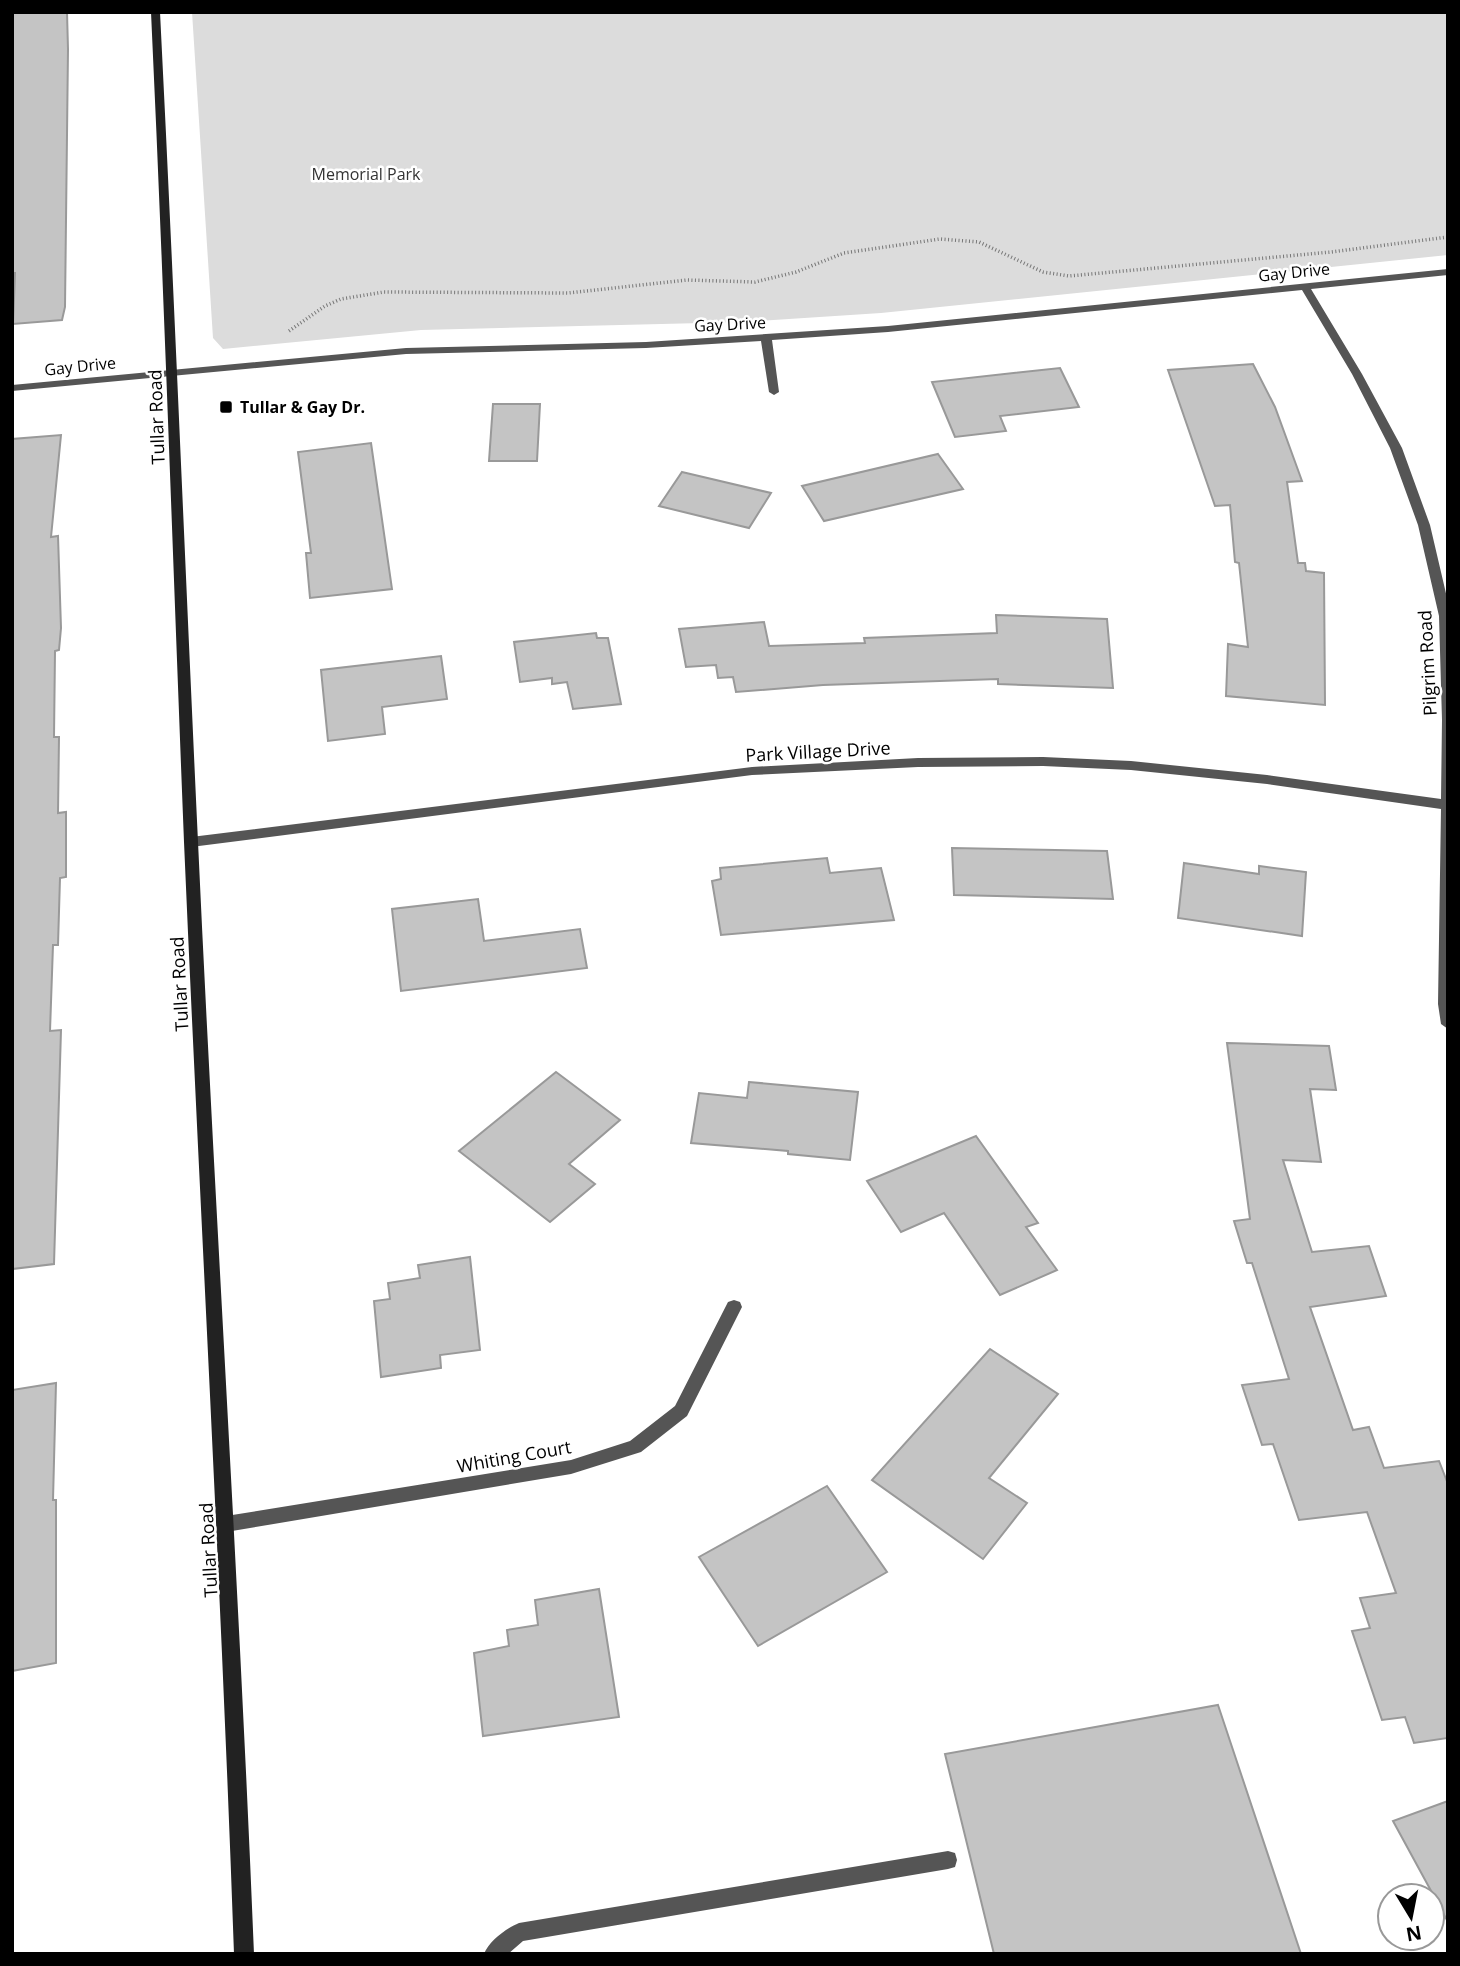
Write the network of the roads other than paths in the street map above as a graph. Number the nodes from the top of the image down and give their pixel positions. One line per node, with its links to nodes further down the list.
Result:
1 (155, 12): 5 (main road, Tullar Road)
2 (1448, 272): 3 (street, Gay Drive)
3 (1305, 287): 4 (street, Gay Drive); 8 (street, Pilgrim Road)
4 (766, 338): 5 (street, Gay Drive); 7 (street)
5 (173, 372): 6 (street, Gay Drive); 9 (main road, Tullar Road)
6 (12, 388)
7 (774, 392)
8 (1447, 805): 9 (street, Park Village Drive); 10 (street, Pilgrim Road)
9 (191, 842): 12 (main road, Tullar Road)
10 (1448, 1024)
11 (734, 1307): 12 (street, Whiting Court)
12 (226, 1524): 14 (main road, Tullar Road)
13 (948, 1860): 15 (street)
14 (244, 1954)
15 (493, 1954)

